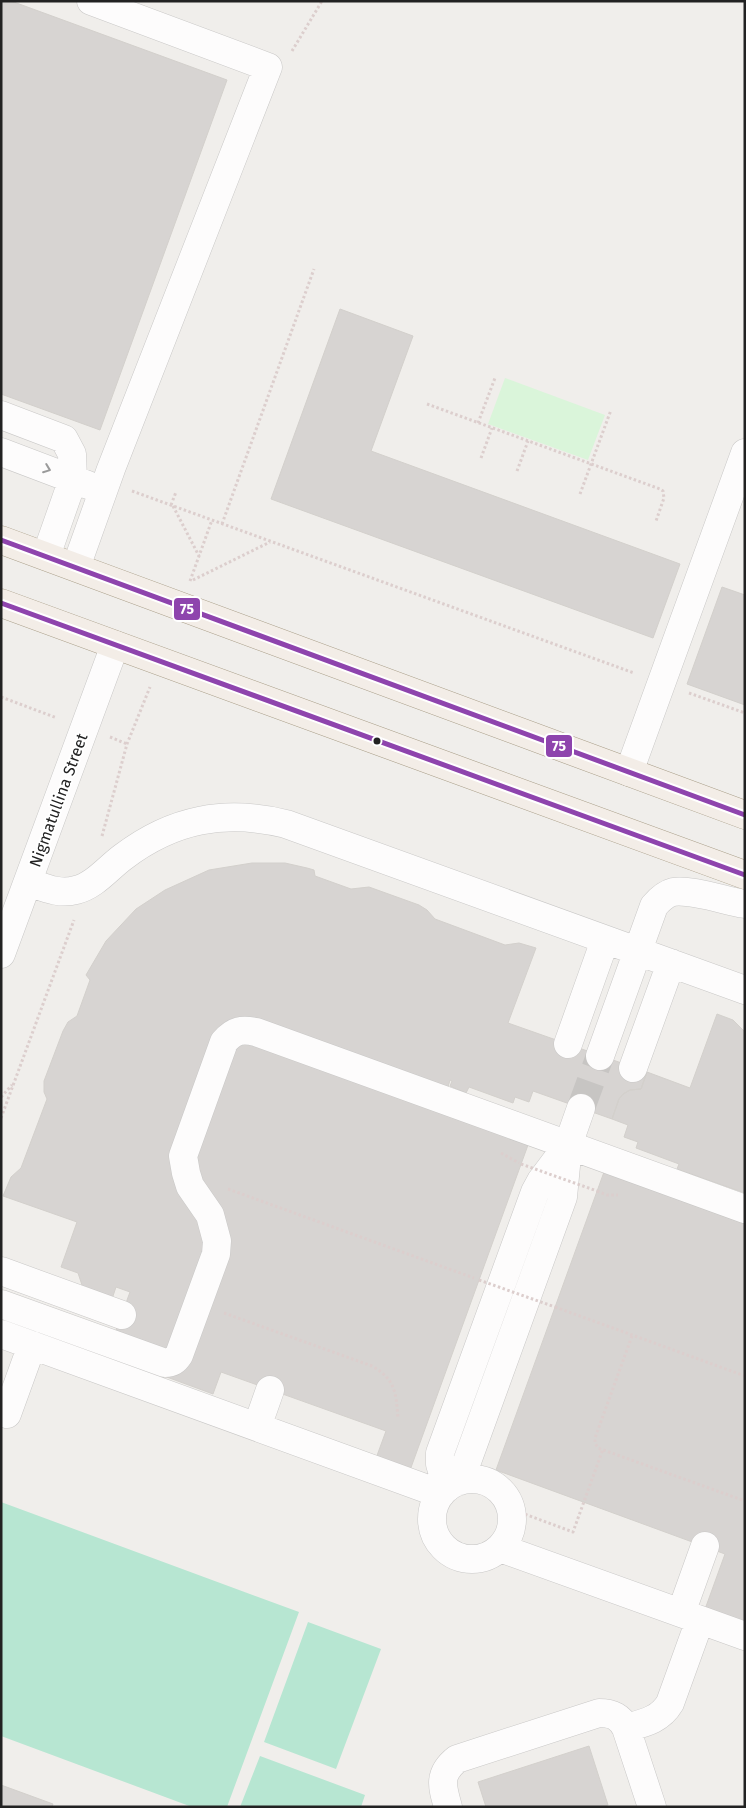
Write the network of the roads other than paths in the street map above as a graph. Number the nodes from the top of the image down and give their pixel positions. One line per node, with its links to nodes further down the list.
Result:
1 (91, 1): 6 (street)
2 (1, 415): 5 (street)
3 (1, 452): 5 (street, one-way to 5)
4 (745, 453): 12 (street)
5 (73, 479): 6 (street); 8 (street)
6 (107, 480): 9 (street)
7 (1, 540): 8 (main road)
8 (46, 556): 9 (main road)
9 (76, 567): 12 (main road)
10 (1, 603): 11 (main road)
11 (115, 645): 14 (main road); 15 (street, Nigmatullina Street)
12 (629, 772): 13 (main road)
13 (745, 815)
14 (745, 875)
15 (28, 882): 17 (street); 19 (street, Nigmatullina Street)
16 (745, 904): 18 (street)
17 (605, 940): 18 (street); 22 (street)
18 (638, 952): 20 (street); 23 (street)
19 (1, 954)
20 (671, 964): 21 (street); 24 (street)
21 (745, 990)
22 (568, 1044)
23 (600, 1056)
24 (633, 1068)
25 (581, 1108): 26 (street)
26 (568, 1145): 27 (street); 29 (street); 36 (street)
27 (745, 1209)
28 (1, 1271): 30 (street)
29 (1, 1304)
30 (122, 1315)
31 (1, 1334): 32 (street)
32 (32, 1345): 34 (street); 35 (street)
33 (270, 1390): 35 (street)
34 (8, 1414)
35 (257, 1427): 36 (street)
36 (449, 1488): 38 (street); 38 (street)
37 (705, 1546): 39 (street)
38 (500, 1548): 39 (street)
39 (691, 1617): 40 (street); 41 (street)
40 (745, 1636)
41 (626, 1728): 42 (street); 43 (street)
42 (448, 1807)
43 (652, 1807)

